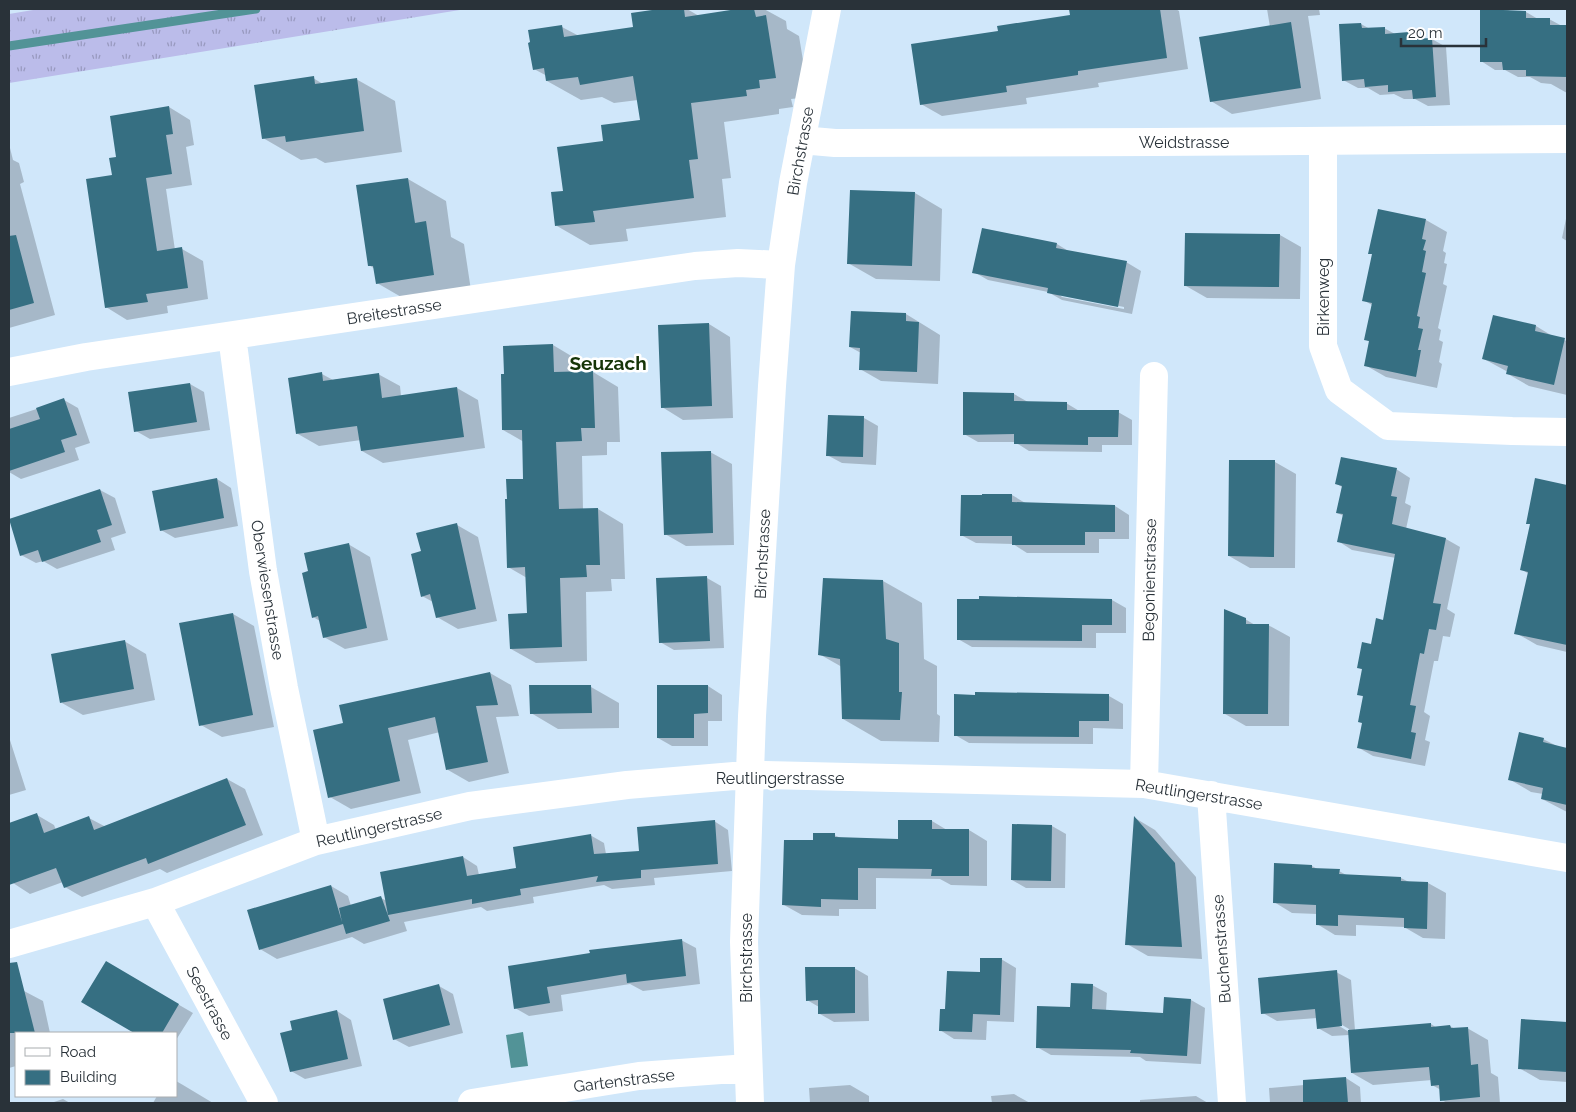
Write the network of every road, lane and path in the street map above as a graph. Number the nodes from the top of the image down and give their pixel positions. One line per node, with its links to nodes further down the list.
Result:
1 (827, 9): 3 (street, Birchstrasse)
2 (1567, 139): 4 (street, Weidstrasse)
3 (801, 140): 4 (street, Weidstrasse); 5 (street, Birchstrasse)
4 (1323, 141): 9 (street, Birkenweg)
5 (781, 265): 6 (street, Breitestrasse); 10 (street, Birchstrasse)
6 (232, 336): 7 (street, Breitestrasse); 13 (street, Oberwiesenstrasse)
7 (9, 372)
8 (1154, 376): 11 (street, Begonienstrasse)
9 (1567, 432)
10 (750, 777): 11 (street, Reutlingerstrasse); 13 (street, Reutlingerstrasse); 17 (street, Birchstrasse)
11 (1144, 784): 12 (street, Reutlingerstrasse)
12 (1211, 795): 14 (street, Reutlingerstrasse); 21 (street, Buchenstrasse)
13 (316, 841): 15 (street, Reutlingerstrasse)
14 (1567, 858)
15 (155, 902): 16 (street, Reutlingerstrasse); 18 (street, Seestrasse)
16 (9, 944)
17 (748, 1068): 19 (street, Gartenstrasse); 20 (street, Birchstrasse)
18 (264, 1103)
19 (472, 1103)
20 (750, 1103)
21 (1232, 1103)

